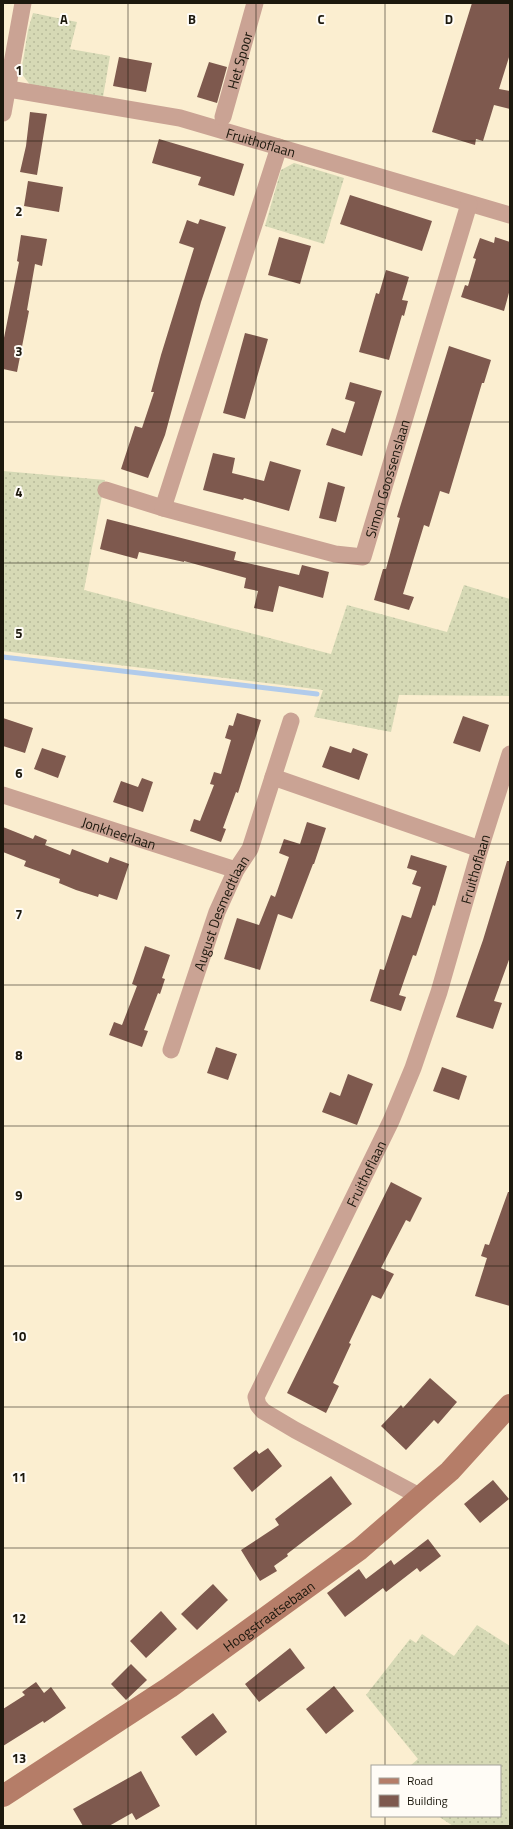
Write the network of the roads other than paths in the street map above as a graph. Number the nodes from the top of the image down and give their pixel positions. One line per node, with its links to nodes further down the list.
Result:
1 (23, 3): 3 (street)
2 (255, 3): 5 (street, Het Spoor)
3 (5, 88): 4 (street); 6 (street, Fruithoflaan)
4 (3, 113)
5 (223, 117)
6 (279, 147): 7 (street, Fruithoflaan); 10 (street)
7 (468, 204): 8 (street, Fruithoflaan); 10 (street, Simon Goossenslaan)
8 (510, 215)
9 (106, 490): 10 (street, Simon Goossenslaan)
10 (163, 508)
11 (291, 721): 13 (street, August Desmedtlaan)
12 (510, 754): 15 (street, Fruithoflaan)
13 (272, 777): 15 (street); 16 (street, August Desmedtlaan)
14 (3, 795): 16 (street, Jonkheerlaan)
15 (480, 849): 19 (street, Fruithoflaan)
16 (236, 870): 17 (street, August Desmedtlaan)
17 (171, 1050)
18 (510, 1405): 19 (main road, Hoogstraatsebaan)
19 (421, 1497): 20 (main road, Hoogstraatsebaan)
20 (3, 1796)

